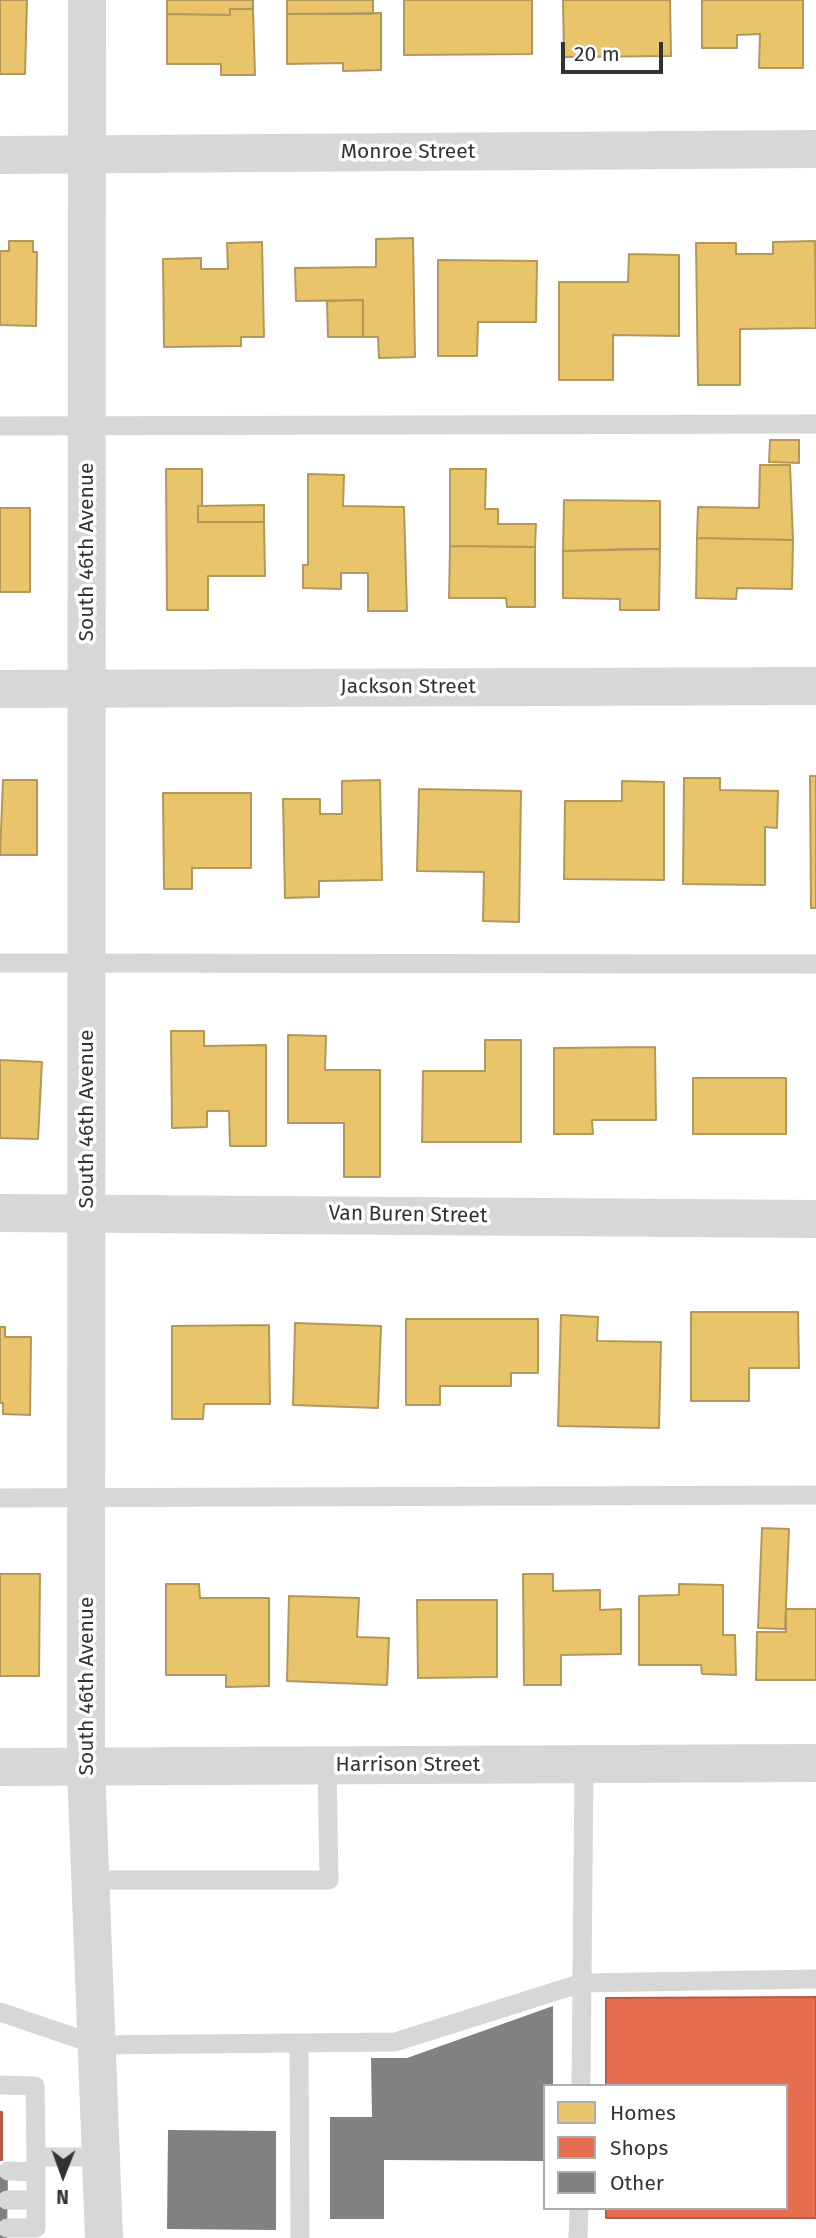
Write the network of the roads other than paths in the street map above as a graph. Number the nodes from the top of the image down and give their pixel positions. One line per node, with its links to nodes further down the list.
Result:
1 (88, 0): 4 (street, South 46th Avenue)
2 (816, 149): 4 (street, Monroe Street)
3 (0, 155): 4 (street, Monroe Street)
4 (88, 155): 6 (street, South 46th Avenue)
5 (816, 424): 6 (lane)
6 (87, 425): 7 (lane); 9 (street, South 46th Avenue)
7 (0, 426)
8 (816, 686): 9 (street, Jackson Street)
9 (87, 688): 10 (street, Jackson Street); 11 (street, South 46th Avenue)
10 (0, 689)
11 (87, 962): 12 (lane); 13 (lane); 14 (street, South 46th Avenue)
12 (0, 963)
13 (816, 964)
14 (87, 1212): 15 (street, Van Buren Street); 16 (street, Van Buren Street); 19 (street, South 46th Avenue)
15 (0, 1213)
16 (816, 1219)
17 (816, 1495): 19 (lane)
18 (0, 1498): 19 (lane)
19 (86, 1498): 23 (street, South 46th Avenue)
20 (816, 1763): 21 (street, Harrison Street)
21 (584, 1764): 22 (street, Harrison Street); 27 (lane)
22 (327, 1765): 23 (street, Harrison Street); 25 (lane)
23 (86, 1767): 24 (street, Harrison Street); 25 (street, South 46th Avenue)
24 (0, 1768)
25 (90, 1880): 30 (street, South 46th Avenue)
26 (816, 1979): 27 (lane)
27 (582, 1983): 29 (lane); 31 (lane)
28 (0, 2012): 30 (lane)
29 (299, 2043): 30 (lane); 41 (lane)
30 (97, 2045): 33 (street, South 46th Avenue)
31 (581, 2084)
32 (0, 2085): 34 (lane)
33 (100, 2157): 34 (lane); 40 (street, South 46th Avenue)
34 (36, 2164): 35 (lane); 37 (lane)
35 (8, 2171)
36 (7, 2200): 37 (lane)
37 (36, 2200): 39 (lane)
38 (579, 2210): 42 (lane)
39 (7, 2228)
40 (104, 2238)
41 (300, 2238)
42 (579, 2238)

